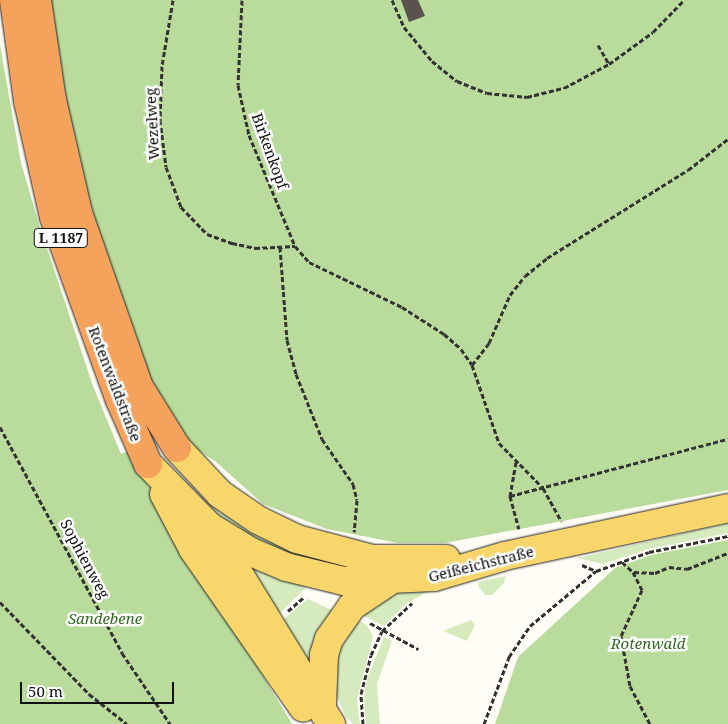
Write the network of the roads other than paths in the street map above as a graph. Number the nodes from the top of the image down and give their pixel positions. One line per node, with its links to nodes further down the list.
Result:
1 (14, 0): 4 (highway, Rotenwaldstraße / L 1187)
2 (37, 0): 3 (highway, Rotenwaldstraße / L 1187)
3 (177, 448): 6 (main road, Rotenwaldstraße); 7 (main road, Rotenwaldstraße / L 1187)
4 (148, 464): 6 (main road, Geißeichstraße / L 1187); 9 (main road, Rotenwaldstraße)
5 (728, 508): 7 (main road, Geißeichstraße / L 1187)
6 (210, 527): 8 (main road, Geißeichstraße / L 1187); 9 (main road, Rotenwaldstraße)
7 (513, 546): 8 (main road, Geißeichstraße / L 1187)
8 (388, 582): 9 (main road)
9 (324, 718)

